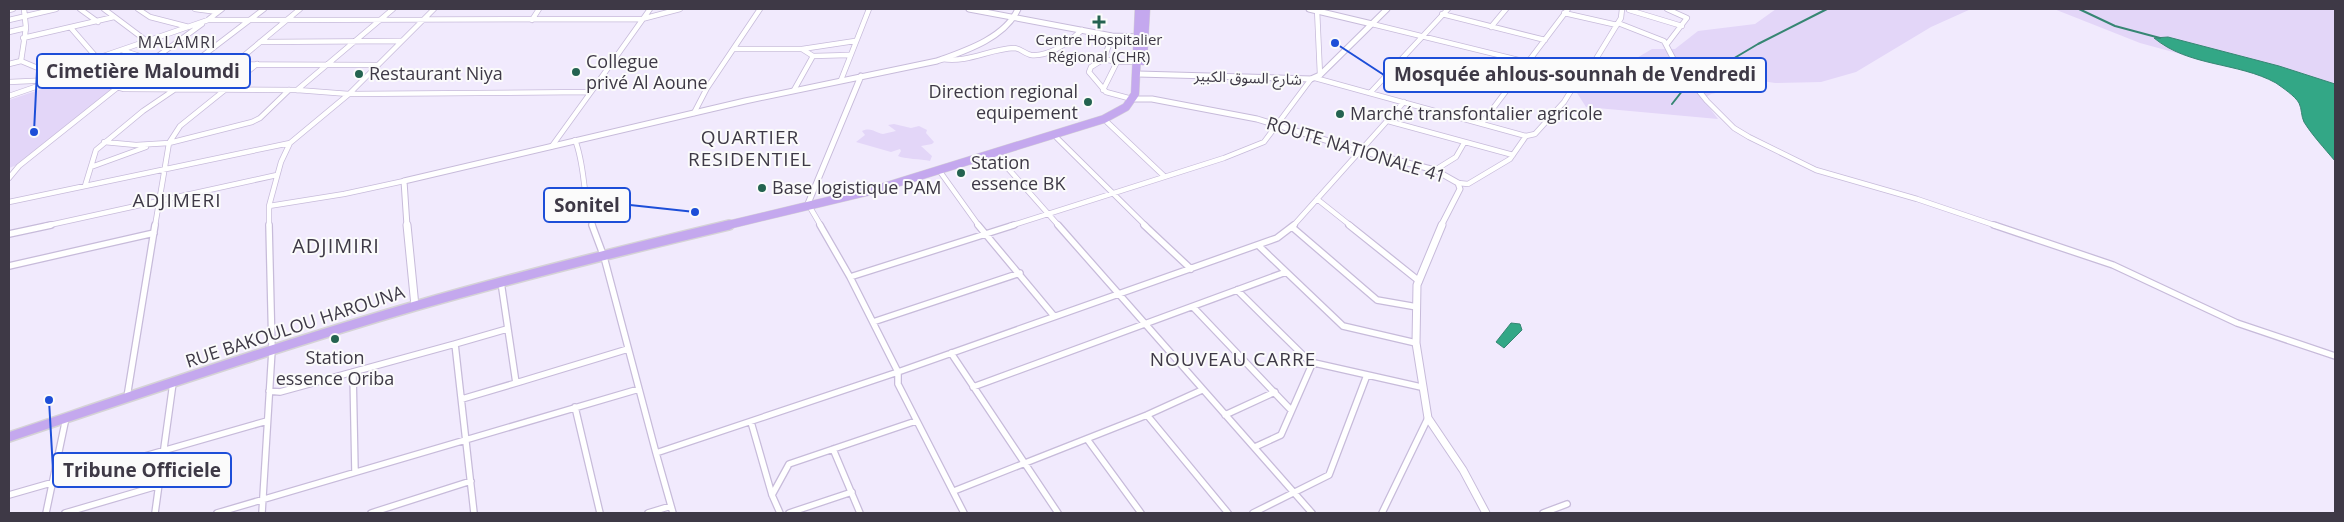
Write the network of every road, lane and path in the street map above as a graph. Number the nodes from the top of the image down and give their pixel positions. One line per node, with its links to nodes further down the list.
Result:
1 (13, 9): 29 (street)
2 (24, 9): 34 (street)
3 (56, 9): 34 (street)
4 (80, 9): 46 (street)
5 (104, 9): 36 (street)
6 (138, 9): 50 (street)
7 (195, 9): 30 (street)
8 (264, 9): 42 (street)
9 (300, 9): 38 (street)
10 (393, 9): 43 (street)
11 (434, 9): 45 (street)
12 (540, 9): 44 (street)
13 (650, 9): 39 (street)
14 (680, 9): 39 (street)
15 (760, 9): 67 (street)
16 (869, 9): 61 (street)
17 (969, 9): 37 (street)
18 (1018, 9): 37 (street)
19 (1139, 9): 57 (highway)
20 (1146, 9): 57 (highway)
21 (1309, 9): 31 (street)
22 (1387, 9): 47 (street, شارع السوق الكبير)
23 (1448, 9): 32 (street)
24 (1506, 9): 51 (street)
25 (1568, 9): 33 (street)
26 (1622, 9): 35 (street)
27 (1630, 9): 35 (street); 49 (street)
28 (1668, 9): 49 (street)
29 (9, 10)
30 (220, 10): 41 (street)
31 (1317, 10): 47 (street); 92 (street)
32 (1442, 14): 51 (street); 58 (street)
33 (1564, 14): 48 (street); 60 (street)
34 (25, 16): 40 (street); 52 (street)
35 (1622, 17): 48 (street)
36 (114, 18): 46 (street); 62 (street)
37 (1016, 18): 54 (street); 73 (street)
38 (288, 19): 42 (street); 43 (street); 63 (street)
39 (642, 19): 44 (street); 103 (street)
40 (9, 20)
41 (208, 20): 42 (street); 50 (street); 75 (street)
42 (250, 20): 82 (street)
43 (380, 20): 45 (street); 64 (street)
44 (532, 20): 45 (street)
45 (421, 21): 65 (street)
46 (98, 22): 53 (street)
47 (1372, 24): 58 (street); 92 (street, شارع السوق الكبير)
48 (1618, 24): 66 (street); 91 (street)
49 (1682, 26): 66 (street)
50 (189, 27): 62 (street)
51 (1491, 27): 60 (street)
52 (26, 28): 55 (street); 59 (street)
53 (71, 28): 59 (street); 72 (street)
54 (1082, 30): 56 (street); 73 (street)
55 (9, 32)
56 (1112, 36): 57 (street); 74 (street)
57 (1142, 37): 78 (highway)
58 (1424, 37): 79 (street); 104 (street)
59 (23, 38): 76 (street)
60 (1545, 40): 79 (street)
61 (855, 41): 68 (street); 71 (street)
62 (148, 42): 69 (street)
63 (260, 42): 64 (street); 83 (street)
64 (356, 42): 65 (street); 85 (street)
65 (402, 42): 86 (street)
66 (1667, 44): 170 (street)
67 (735, 49): 68 (street); 109 (street)
68 (802, 49): 70 (street)
69 (123, 50): 72 (street); 75 (street)
70 (814, 56): 71 (street); 100 (street)
71 (850, 56): 94 (street)
72 (97, 58): 87 (street)
73 (941, 59): 90 (street)
74 (1104, 59): 77 (street); 101 (street)
75 (152, 60): 81 (street)
76 (21, 61): 80 (street); 87 (street)
77 (1117, 62): 78 (street); 101 (street)
78 (1140, 62): 89 (highway)
79 (1526, 62): 91 (street); 112 (street)
80 (9, 64)
81 (146, 64): 82 (street); 96 (street)
82 (192, 64): 83 (street)
83 (235, 64): 84 (street)
84 (257, 64): 85 (street); 102 (street)
85 (329, 64): 86 (street); 99 (street)
86 (378, 65): 105 (street)
87 (60, 71): 88 (street)
88 (71, 74): 93 (street); 96 (street)
89 (1140, 74): 92 (street, شارع السوق الكبير); 107 (highway)
90 (861, 76): 94 (street); 141 (street)
91 (1584, 76): 114 (street)
92 (1315, 77): 104 (street); 113 (street)
93 (57, 80): 95 (street); 106 (street)
94 (841, 80): 100 (street)
95 (9, 82)
96 (118, 88): 97 (street); 132 (street)
97 (175, 90): 102 (street); 117 (street)
98 (289, 90): 99 (street); 102 (street); 118 (street)
99 (297, 90): 105 (street)
100 (794, 90): 109 (street)
101 (1103, 90): 107 (street)
102 (221, 91): 118 (street)
103 (591, 92): 105 (street); 122 (street)
104 (1370, 92): 108 (street)
105 (349, 94): 119 (street)
106 (9, 96)
107 (1136, 99): 111 (highway, RUE BAKOULOU HAROUNA); 113 (street, ROUTE NATIONALE 41); 141 (highway, RUE BAKOULOU HAROUNA)
108 (1404, 102): 110 (street); 112 (street)
109 (694, 113): 116 (street)
110 (1388, 121): 120 (street); 123 (street)
111 (1107, 122): 115 (highway, RUE BAKOULOU HAROUNA); 131 (street)
112 (1482, 123): 114 (street)
113 (1278, 125): 123 (street, ROUTE NATIONALE 41); 131 (street)
114 (1526, 136): 124 (street)
115 (1057, 138): 125 (highway, RUE BAKOULOU HAROUNA); 136 (street)
116 (575, 140): 122 (street); 148 (street)
117 (104, 142): 121 (street); 126 (street)
118 (169, 143): 121 (street); 127 (street)
119 (290, 143): 127 (street); 130 (street)
120 (1464, 143): 124 (street); 128 (street)
121 (151, 145): 126 (street)
122 (552, 146): 133 (street)
123 (1361, 151): 128 (street, ROUTE NATIONALE 41); 138 (street)
124 (1513, 155): 134 (street)
125 (997, 156): 129 (highway, RUE BAKOULOU HAROUNA); 142 (street)
126 (91, 167): 135 (street)
127 (165, 169): 135 (street); 137 (street)
128 (1435, 170): 134 (street, ROUTE NATIONALE 41)
129 (941, 173): 141 (highway, RUE BAKOULOU HAROUNA); 146 (street)
130 (277, 175): 137 (street); 140 (street)
131 (1164, 176): 136 (street)
132 (9, 178)
133 (404, 180): 140 (street); 158 (street)
134 (1458, 183): 154 (street, ROUTE NATIONALE 41)
135 (84, 186): 139 (street)
136 (1112, 194): 142 (street); 150 (street)
137 (160, 200): 144 (street); 145 (street)
138 (1317, 200): 143 (street); 154 (street)
139 (9, 202)
140 (269, 206): 168 (street)
141 (809, 208): 148 (highway, RUE BAKOULOU HAROUNA); 153 (street)
142 (1048, 214): 146 (street); 157 (street)
143 (1292, 227): 147 (street); 160 (street)
144 (154, 233): 149 (street); 183 (street)
145 (9, 234)
146 (985, 235): 152 (street); 153 (street)
147 (1259, 246): 150 (street); 151 (street)
148 (604, 256): 155 (highway, RUE BAKOULOU HAROUNA); 167 (street)
149 (9, 266)
150 (1192, 269): 157 (street)
151 (1286, 272): 156 (street); 165 (street)
152 (1020, 273): 161 (street); 162 (street)
153 (850, 277): 162 (street)
154 (1419, 281): 160 (street, ROUTE NATIONALE 41)
155 (501, 282): 158 (highway, RUE BAKOULOU HAROUNA); 164 (street)
156 (1237, 290): 159 (street); 171 (street)
157 (1117, 294): 161 (street); 163 (street)
158 (415, 306): 168 (highway, RUE BAKOULOU HAROUNA)
159 (1193, 306): 163 (street); 182 (street)
160 (1418, 307): 165 (street, ROUTE NATIONALE 41)
161 (1054, 316): 169 (street)
162 (873, 322): 173 (street)
163 (1145, 324): 177 (street); 180 (street)
164 (507, 329): 166 (street); 176 (street)
165 (1416, 343): 178 (street, ROUTE NATIONALE 41)
166 (454, 344): 172 (street); 184 (street)
167 (628, 349): 176 (street); 179 (street)
168 (272, 350): 175 (highway, RUE BAKOULOU HAROUNA); 181 (street)
169 (951, 353): 173 (street); 177 (street)
170 (2335, 356)
171 (1313, 362): 174 (street); 186 (street)
172 (353, 372): 181 (street); 202 (street)
173 (898, 372): 192 (street); 193 (street)
174 (1367, 375): 178 (street); 208 (street)
175 (173, 383): 183 (highway, RUE BAKOULOU HAROUNA); 199 (street)
176 (516, 383): 184 (street)
177 (973, 387): 201 (street)
178 (1422, 387): 190 (street, ROUTE NATIONALE 41)
179 (639, 388): 185 (street); 200 (street)
180 (1202, 390): 187 (street); 188 (street)
181 (270, 391): 191 (street)
182 (1276, 392): 186 (street); 188 (street)
183 (126, 399): 189 (highway, RUE BAKOULOU HAROUNA)
184 (462, 399): 196 (street)
185 (575, 407): 196 (street); 222 (street)
186 (1290, 410): 197 (street)
187 (1146, 415): 195 (street); 232 (street)
188 (1224, 415): 197 (street)
189 (66, 418): 194 (highway, RUE BAKOULOU HAROUNA); 204 (street)
190 (1428, 418): 235 (street); 236 (street, ROUTE NATIONALE 41)
191 (267, 421): 199 (street); 211 (street)
192 (751, 422): 200 (street); 210 (street)
193 (916, 422): 198 (street); 207 (street)
194 (9, 437)
195 (1087, 438): 201 (street); 231 (street)
196 (465, 440): 202 (street); 203 (street)
197 (1255, 447): 208 (street)
198 (833, 449): 206 (street); 210 (street)
199 (165, 451): 204 (street); 205 (street)
200 (656, 453): 213 (street)
201 (1024, 464): 207 (street); 230 (street)
202 (355, 472): 211 (street)
203 (471, 481): 220 (street); 221 (street)
204 (53, 482): 209 (street); 215 (street)
205 (157, 486): 216 (street); 217 (street)
206 (852, 492): 214 (street); 228 (street)
207 (954, 492): 229 (street)
208 (1295, 494): 233 (street); 234 (street)
209 (9, 495)
210 (772, 496): 225 (street)
211 (263, 500): 218 (street); 219 (street)
212 (1566, 504): 237 (street)
213 (671, 506): 223 (street); 224 (street)
214 (813, 506): 226 (street); 227 (street)
215 (46, 513)
216 (65, 513)
217 (155, 513)
218 (217, 513)
219 (262, 513)
220 (370, 513)
221 (474, 513)
222 (600, 513)
223 (648, 513)
224 (673, 513)
225 (780, 513)
226 (789, 513)
227 (815, 513)
228 (860, 513)
229 (964, 513)
230 (1058, 513)
231 (1141, 513)
232 (1228, 513)
233 (1253, 513)
234 (1312, 513)
235 (1382, 513)
236 (1486, 513)
237 (1543, 513)

